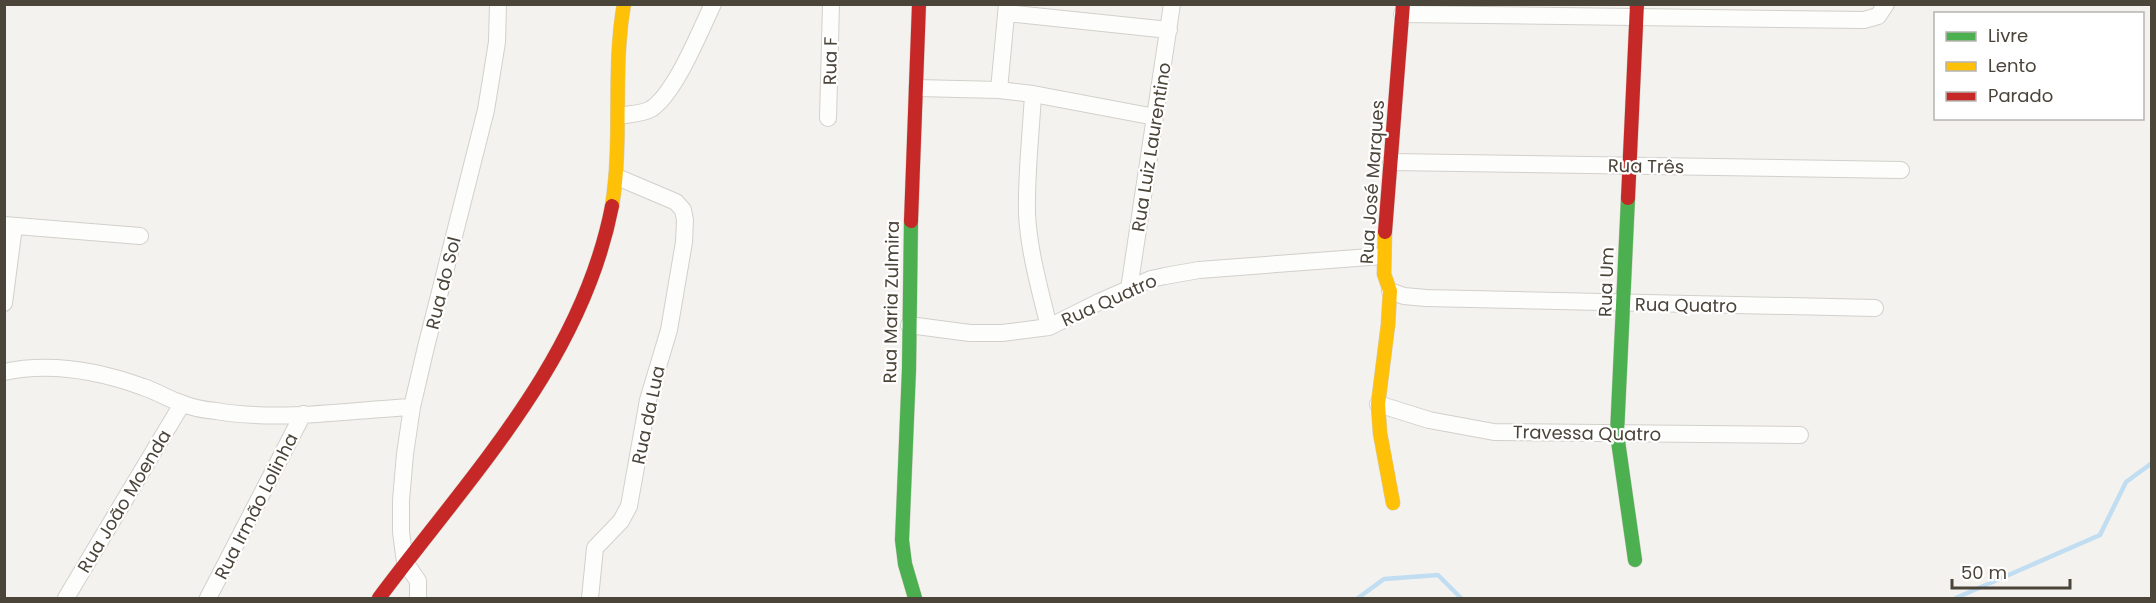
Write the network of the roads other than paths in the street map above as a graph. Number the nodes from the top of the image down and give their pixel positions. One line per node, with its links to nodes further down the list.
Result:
1 (498, 4): 35 (street, Rua do Sol)
2 (624, 4): 15 (street)
3 (713, 4): 15 (street)
4 (831, 4): 17 (street, Rua F)
5 (919, 4): 12 (street, Rua Maria Zulmira)
6 (1172, 4): 11 (street, Rua Luiz Laurentino)
7 (1886, 4): 10 (street)
8 (1007, 9): 11 (street); 13 (street)
9 (1402, 9): 10 (street); 18 (street, Rua José Marques)
10 (1636, 11): 19 (street, Rua Um)
11 (1169, 30): 16 (street, Rua Luiz Laurentino)
12 (917, 88): 13 (street); 30 (street, Rua Maria Zulmira)
13 (999, 90): 14 (street)
14 (1033, 94): 16 (street); 31 (street)
15 (619, 116): 21 (street)
16 (1155, 117): 25 (street, Rua Luiz Laurentino)
17 (828, 118)
18 (1391, 162): 19 (street, Rua Três); 24 (street, Rua José Marques)
19 (1629, 166): 20 (street, Rua Três); 28 (street, Rua Um)
20 (1901, 170)
21 (617, 177): 41 (street); 46 (street, Rua da Lua)
22 (9, 225): 23 (street); 27 (street)
23 (140, 236)
24 (1383, 256): 25 (street, Rua Quatro); 26 (street, Rua José Marques)
25 (1129, 289): 31 (street, Rua Quatro)
26 (1390, 291): 28 (street, Rua Quatro); 34 (street, Rua José Marques)
27 (4, 303)
28 (1623, 303): 29 (street, Rua Quatro); 37 (street, Rua Um)
29 (1875, 308)
30 (909, 325): 31 (street, Rua Quatro); 47 (street, Rua Maria Zulmira)
31 (1049, 327)
32 (5, 376): 33 (street)
33 (182, 404): 36 (street); 42 (street, Rua João Moenda)
34 (1378, 404): 37 (street, Travessa Quatro); 39 (street, Rua José Marques)
35 (412, 407): 36 (street); 41 (street, Rua do Sol)
36 (303, 414): 43 (street, Rua Irmão Lolinha)
37 (1617, 434): 38 (street, Travessa Quatro); 40 (street, Rua Um)
38 (1800, 435)
39 (1393, 503)
40 (1635, 560)
41 (405, 562): 44 (street); 45 (street, Rua do Sol)
42 (66, 598)
43 (208, 598)
44 (379, 598)
45 (418, 598)
46 (590, 598)
47 (915, 598)

